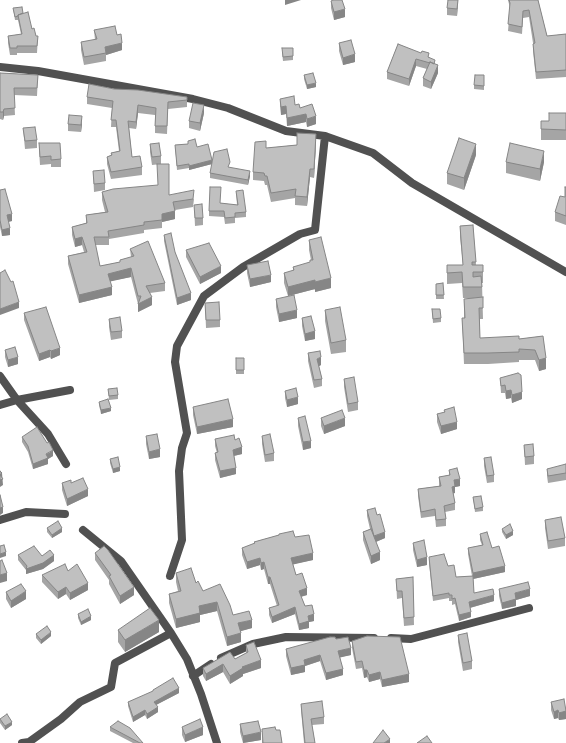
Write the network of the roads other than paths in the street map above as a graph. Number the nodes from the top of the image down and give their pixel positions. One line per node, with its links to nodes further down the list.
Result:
1 (0, 67): 2 (street)
2 (324, 136): 3 (street); 12 (street)
3 (566, 272)
4 (0, 376): 6 (street)
5 (70, 390): 6 (street)
6 (17, 400): 7 (street); 8 (street)
7 (0, 405)
8 (66, 464)
9 (65, 514): 10 (street)
10 (0, 520)
11 (83, 530): 14 (street)
12 (170, 576)
13 (529, 608): 15 (street)
14 (171, 633): 15 (street); 16 (street)
15 (193, 676): 17 (street)
16 (22, 743)
17 (217, 743)

